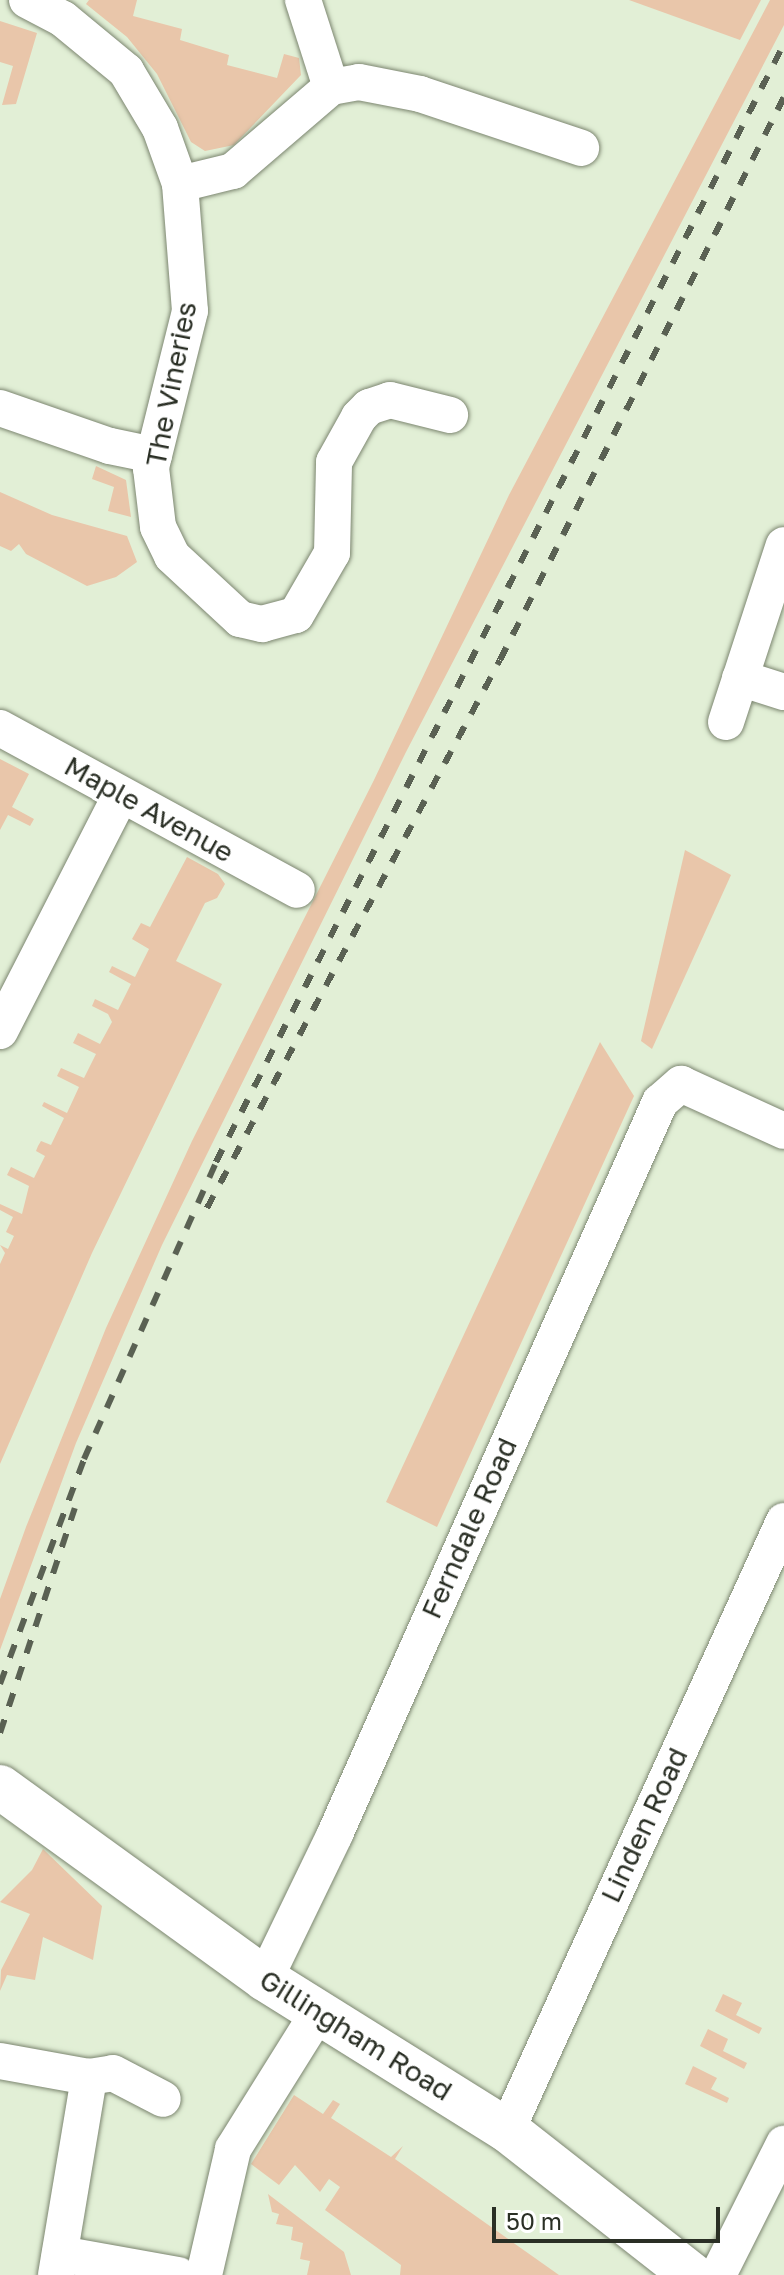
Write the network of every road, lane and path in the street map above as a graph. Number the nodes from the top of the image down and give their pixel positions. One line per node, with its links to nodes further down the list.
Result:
1 (27, 0): 5 (street, The Vineries)
2 (303, 0): 3 (street)
3 (331, 87): 4 (street); 5 (street)
4 (581, 148)
5 (180, 184): 8 (street, The Vineries)
6 (0, 408): 8 (street)
7 (450, 415): 8 (street, The Vineries)
8 (154, 455)
9 (784, 545): 10 (street)
10 (740, 678): 11 (street); 12 (street)
11 (784, 692)
12 (726, 722)
13 (0, 728): 14 (street, Maple Avenue)
14 (121, 795): 15 (street, Maple Avenue); 16 (street)
15 (297, 890)
16 (0, 1031)
17 (784, 1131): 20 (street, Ferndale Road)
18 (784, 1521): 25 (street, Linden Road)
19 (8, 1794): 20 (street, Gillingham Road)
20 (265, 1979): 21 (street, Gillingham Road)
21 (318, 2013): 25 (street, Gillingham Road); 29 (street)
22 (0, 2061): 23 (street)
23 (89, 2077): 24 (street); 27 (street)
24 (163, 2099)
25 (507, 2130): 30 (street, Gillingham Road)
26 (784, 2144): 31 (street)
27 (58, 2264): 28 (street)
28 (178, 2275)
29 (204, 2275)
30 (692, 2275)
31 (718, 2275)

